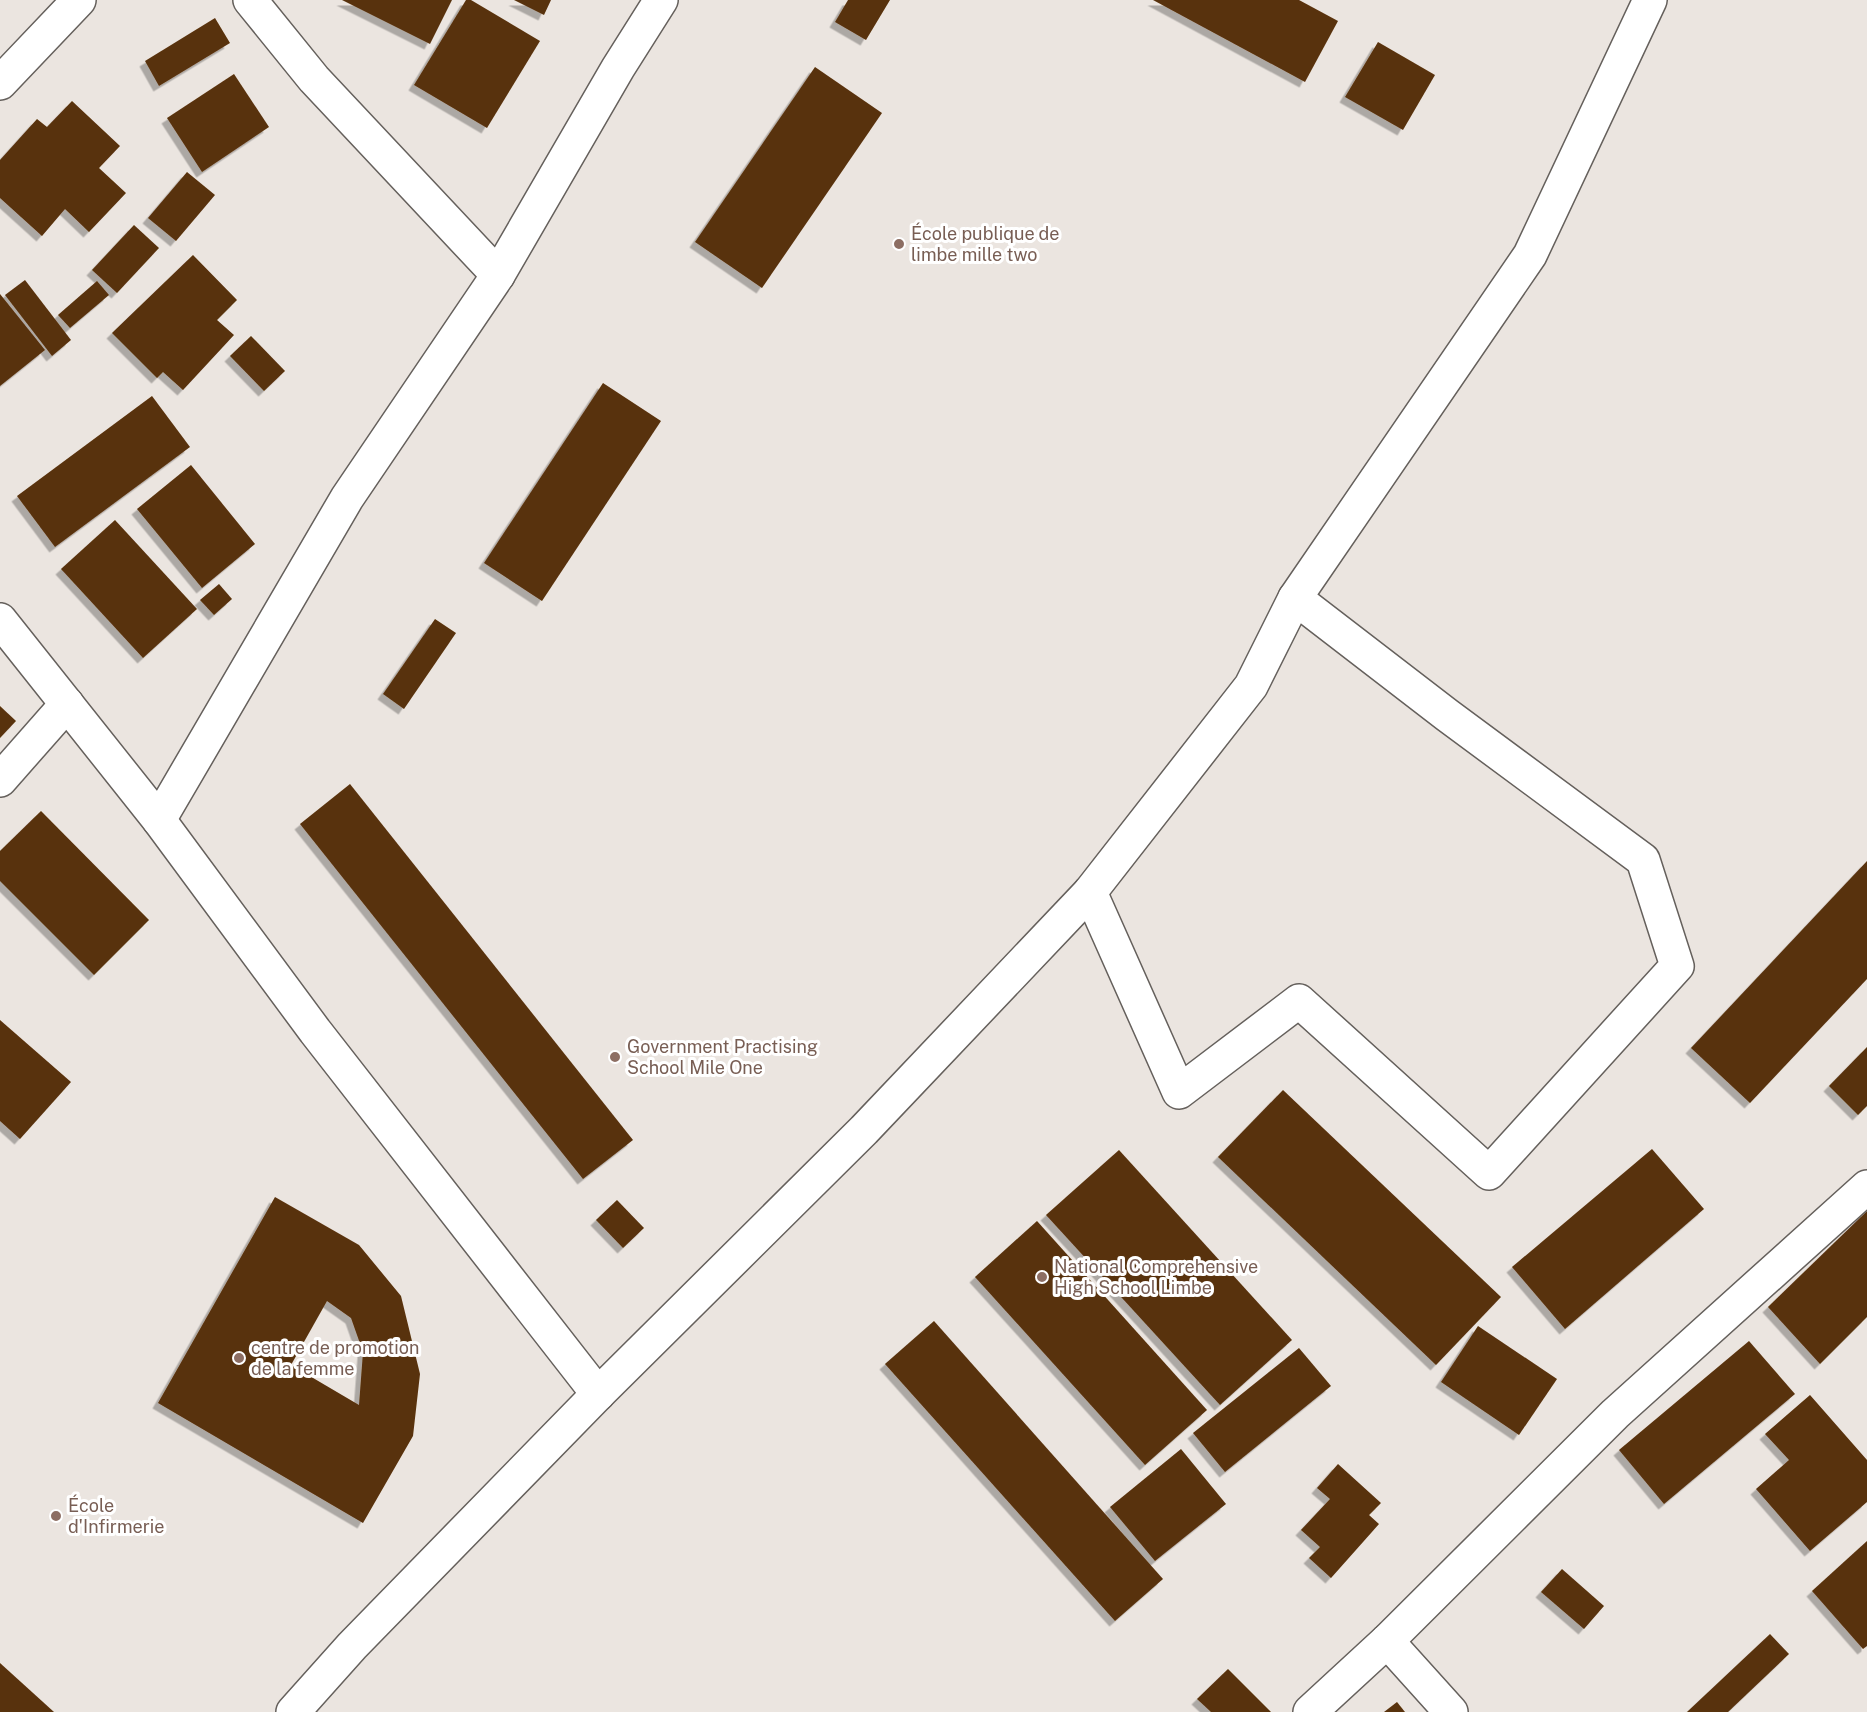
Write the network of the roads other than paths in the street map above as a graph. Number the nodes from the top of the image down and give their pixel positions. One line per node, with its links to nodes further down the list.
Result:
1 (79, 0): 5 (main road)
2 (250, 0): 6 (main road)
3 (662, 0): 6 (main road)
4 (1650, 0): 7 (main road)
5 (0, 83)
6 (498, 275): 11 (main road)
7 (1295, 598): 12 (main road); 12 (main road)
8 (0, 620): 9 (main road)
9 (68, 704): 10 (main road); 11 (main road)
10 (0, 780)
11 (159, 820): 14 (main road)
12 (1090, 892): 14 (main road)
13 (1867, 1187): 15 (main road)
14 (598, 1394): 16 (main road)
15 (1387, 1641): 17 (main road); 18 (main road)
16 (292, 1712)
17 (1310, 1712)
18 (1451, 1712)

